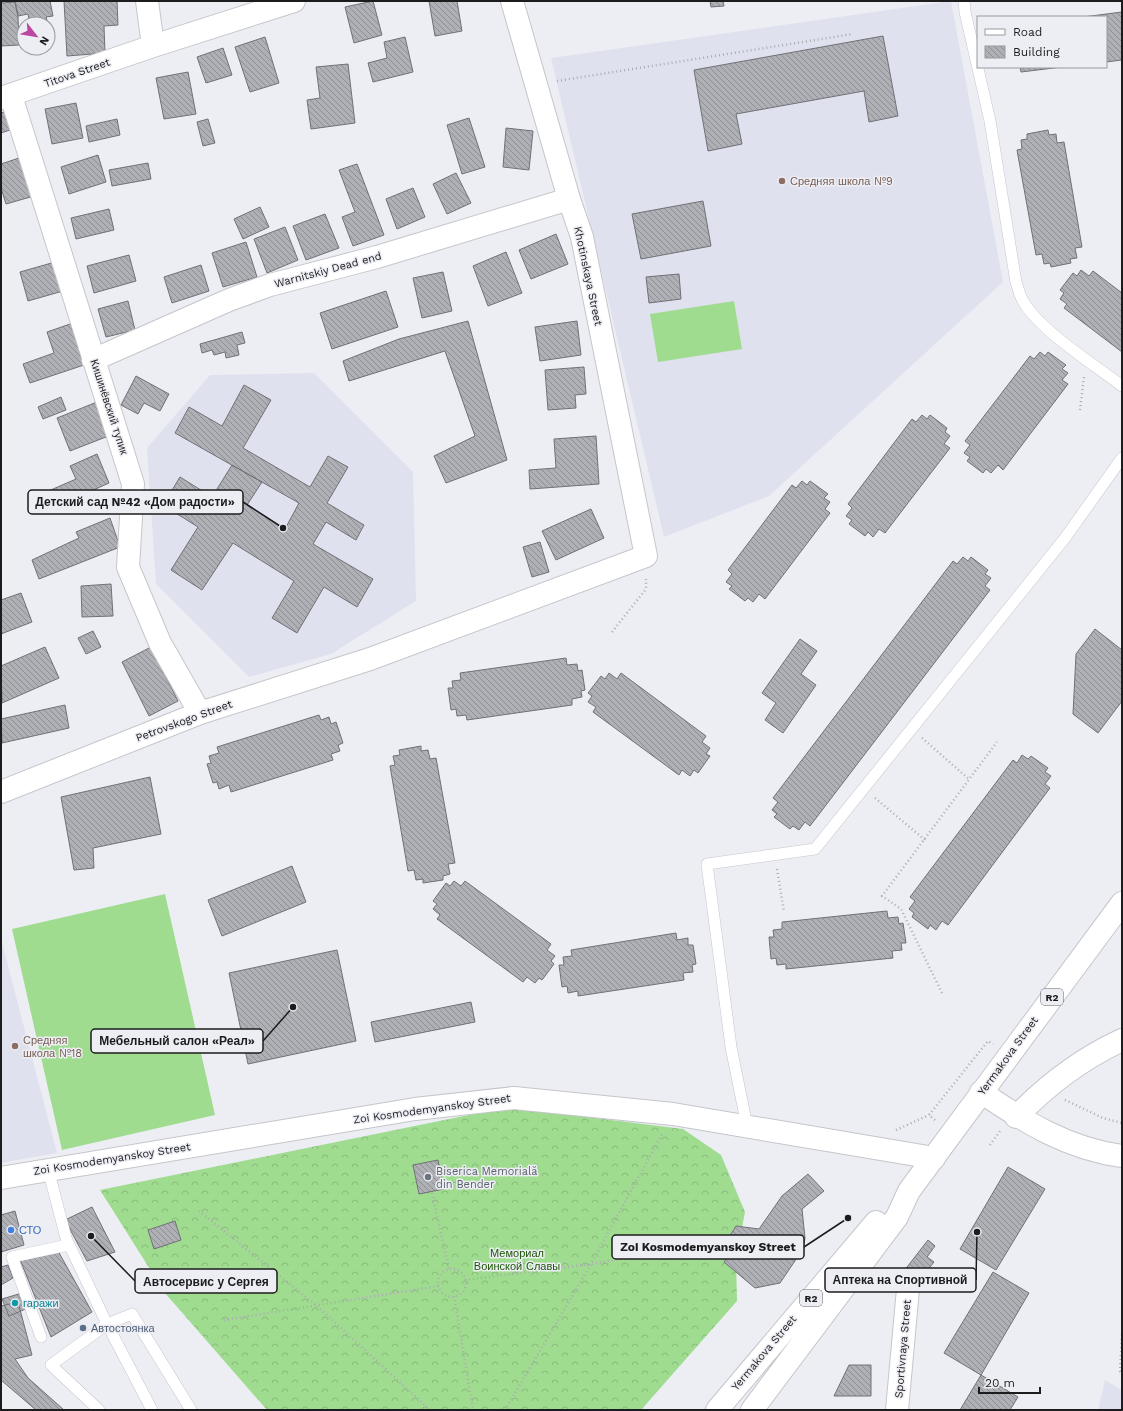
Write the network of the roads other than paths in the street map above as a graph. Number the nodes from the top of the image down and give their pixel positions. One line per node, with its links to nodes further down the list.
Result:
1 (147, 1): 5 (street)
2 (294, 1): 5 (street, Titova Street)
3 (512, 1): 9 (street, Khotinskaya Street)
4 (964, 1): 6 (lane)
5 (153, 46): 8 (street, Titova Street)
6 (977, 64)
7 (978, 68): 11 (lane)
8 (6, 97): 10 (street, Кишинёвский тупик)
9 (569, 199): 10 (street, Warnitskiy Dead end); 13 (street, Khotinskaya Street)
10 (93, 360): 14 (street, Кишинёвский тупик)
11 (1122, 386)
12 (1122, 458): 20 (lane)
13 (646, 556): 14 (street, Petrovskogo Street)
14 (200, 713): 15 (street, Petrovskogo Street)
15 (2, 789)
16 (1122, 902): 18 (street, Yermakova Street / R2)
17 (1122, 1040): 19 (street)
18 (982, 1092): 19 (street); 22 (street, Yermakova Street / R2)
19 (1016, 1117): 21 (street)
20 (747, 1126): 22 (street, Zoi Kosmodemyanskoy Street); 23 (street, Zoi Kosmodemyanskoy Street)
21 (1122, 1156)
22 (934, 1158): 25 (street, Yermakova Street)
23 (48, 1169): 24 (street, Zoi Kosmodemyanskoy Street); 26 (lane)
24 (1, 1178)
25 (909, 1191): 33 (street, Yermakova Street / R2); 34 (street, Yermakova Street / R2)
26 (68, 1245): 28 (lane); 29 (lane)
27 (908, 1288): 35 (street, Sportivnaya Street)
28 (106, 1324): 30 (lane); 31 (lane); 32 (lane)
29 (41, 1337)
30 (99, 1410)
31 (152, 1410)
32 (191, 1410)
33 (717, 1410)
34 (752, 1410)
35 (897, 1410)

